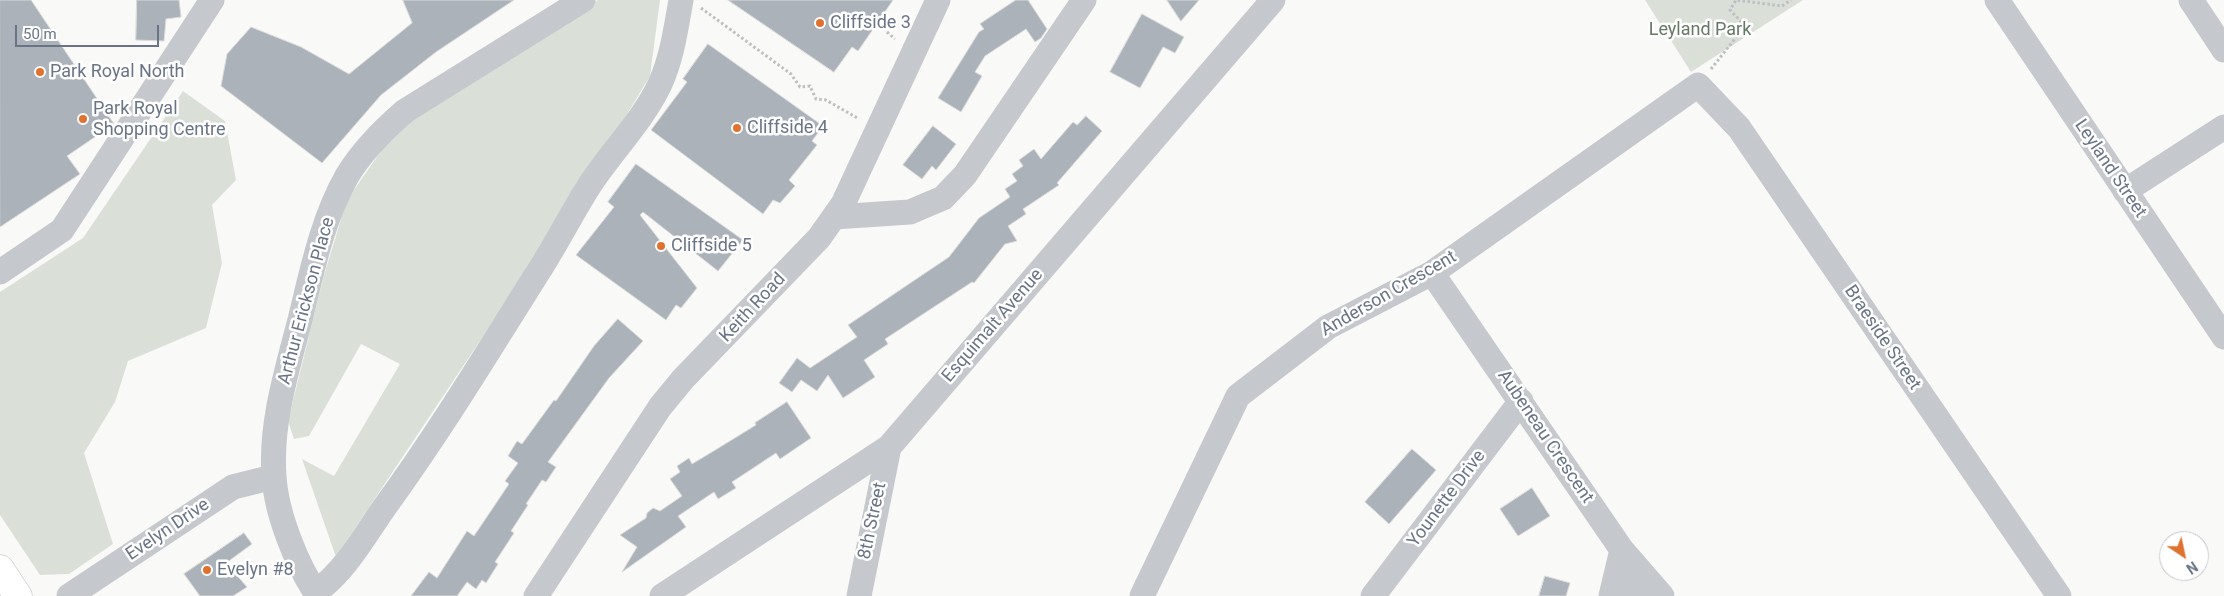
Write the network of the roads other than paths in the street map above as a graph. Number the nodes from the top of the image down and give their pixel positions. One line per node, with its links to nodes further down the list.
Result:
1 (212, 0): 14 (street)
2 (583, 0): 19 (street, Arthur Erickson Place)
3 (938, 0): 13 (street, Keith Road)
4 (1084, 0): 13 (street)
5 (1274, 0): 18 (street, Esquimalt Avenue)
6 (1997, 0): 12 (street, Leyland Street)
7 (2190, 0): 9 (street)
8 (689, 3): 22 (street)
9 (2224, 50)
10 (1698, 85): 15 (street, Anderson Crescent); 33 (street, Braeside Street)
11 (2224, 127): 12 (street)
12 (2125, 191): 16 (street, Leyland Street)
13 (834, 217): 25 (street, Keith Road)
14 (0, 272)
15 (1432, 274): 17 (street, Aubeneau Crescent); 28 (street, Anderson Crescent)
16 (2224, 337)
17 (1521, 401): 20 (street, Aubeneau Crescent); 29 (street, Younette Drive)
18 (889, 447): 26 (street, Esquimalt Avenue); 27 (street, 8th Street)
19 (274, 477): 22 (street, Arthur Erickson Place); 24 (street, Evelyn Drive)
20 (1620, 558): 30 (street); 31 (street, Aubeneau Crescent); 32 (street, Aubeneau Crescent)
21 (0, 569): 23 (highway)
22 (317, 594)
23 (18, 596)
24 (69, 596)
25 (536, 596)
26 (662, 596)
27 (858, 596)
28 (1142, 596)
29 (1373, 596)
30 (1611, 596)
31 (1638, 596)
32 (1662, 596)
33 (2059, 596)

